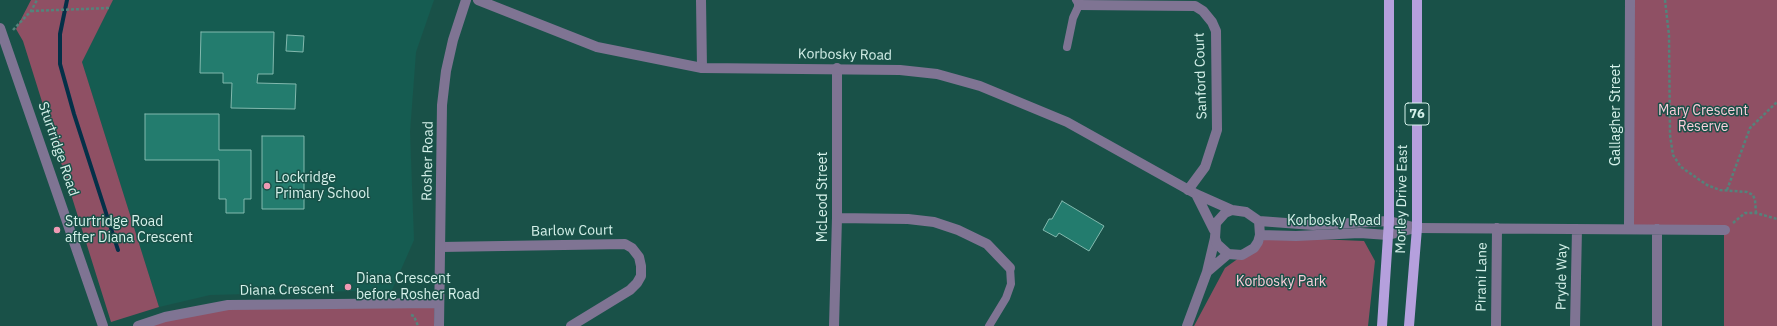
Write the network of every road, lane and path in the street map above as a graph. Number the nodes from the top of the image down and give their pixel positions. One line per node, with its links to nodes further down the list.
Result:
1 (37, 0): 11 (path)
2 (466, 0): 35 (street, Rosher Road)
3 (478, 0): 15 (street, Korbosky Road)
4 (701, 0): 15 (street)
5 (1389, 0): 25 (main road, Morley Drive East / 76)
6 (1417, 0): 26 (main road, Morley Drive East / 76)
7 (1630, 0): 29 (street, Gallagher Street)
8 (1665, 0): 18 (path)
9 (1078, 2): 14 (lane); 19 (street, Sanford Court)
10 (109, 8): 11 (path)
11 (31, 11): 13 (path)
12 (0, 28): 13 (street, Sturtridge Road)
13 (4, 40): 40 (street, Sturtridge Road)
14 (1067, 47)
15 (702, 68): 16 (street, Korbosky Road)
16 (837, 68): 19 (street, Korbosky Road); 22 (street, McLeod Street)
17 (1777, 102): 18 (path)
18 (1727, 190): 21 (path)
19 (1192, 192): 20 (street, Korbosky Road); 32 (street)
20 (1232, 210): 24 (street); 32 (street)
21 (1756, 213): 23 (path); 31 (path)
22 (837, 218): 37 (street); 44 (street, McLeod Street)
23 (1777, 219)
24 (1259, 221): 25 (street, Korbosky Road); 33 (street)
25 (1389, 221): 26 (street, Korbosky Road); 34 (main road, Morley Drive East / 76)
26 (1417, 228): 27 (street); 34 (street, Korbosky Road); 48 (main road, Morley Drive East / 76)
27 (1496, 228): 28 (street); 49 (street, Pirani Lane)
28 (1577, 229): 29 (street); 50 (street, Pryde Way)
29 (1629, 229): 30 (street)
30 (1657, 229): 31 (street); 51 (street)
31 (1725, 230)
32 (1214, 234): 36 (street); 38 (street)
33 (1260, 235): 34 (street, Korbosky Road); 36 (street)
34 (1388, 235): 47 (main road, Morley Drive East / 76)
35 (441, 247): 39 (street, Rosher Road); 43 (street, Barlow Court)
36 (1228, 254): 38 (street)
37 (1010, 268): 45 (lane)
38 (1207, 272): 46 (street)
39 (439, 303): 41 (street, Diana Crescent); 42 (street, Rosher Road)
40 (103, 326)
41 (138, 326)
42 (439, 326)
43 (571, 326)
44 (834, 326)
45 (988, 326)
46 (1187, 326)
47 (1382, 326)
48 (1409, 326)
49 (1496, 326)
50 (1576, 326)
51 (1657, 326)

